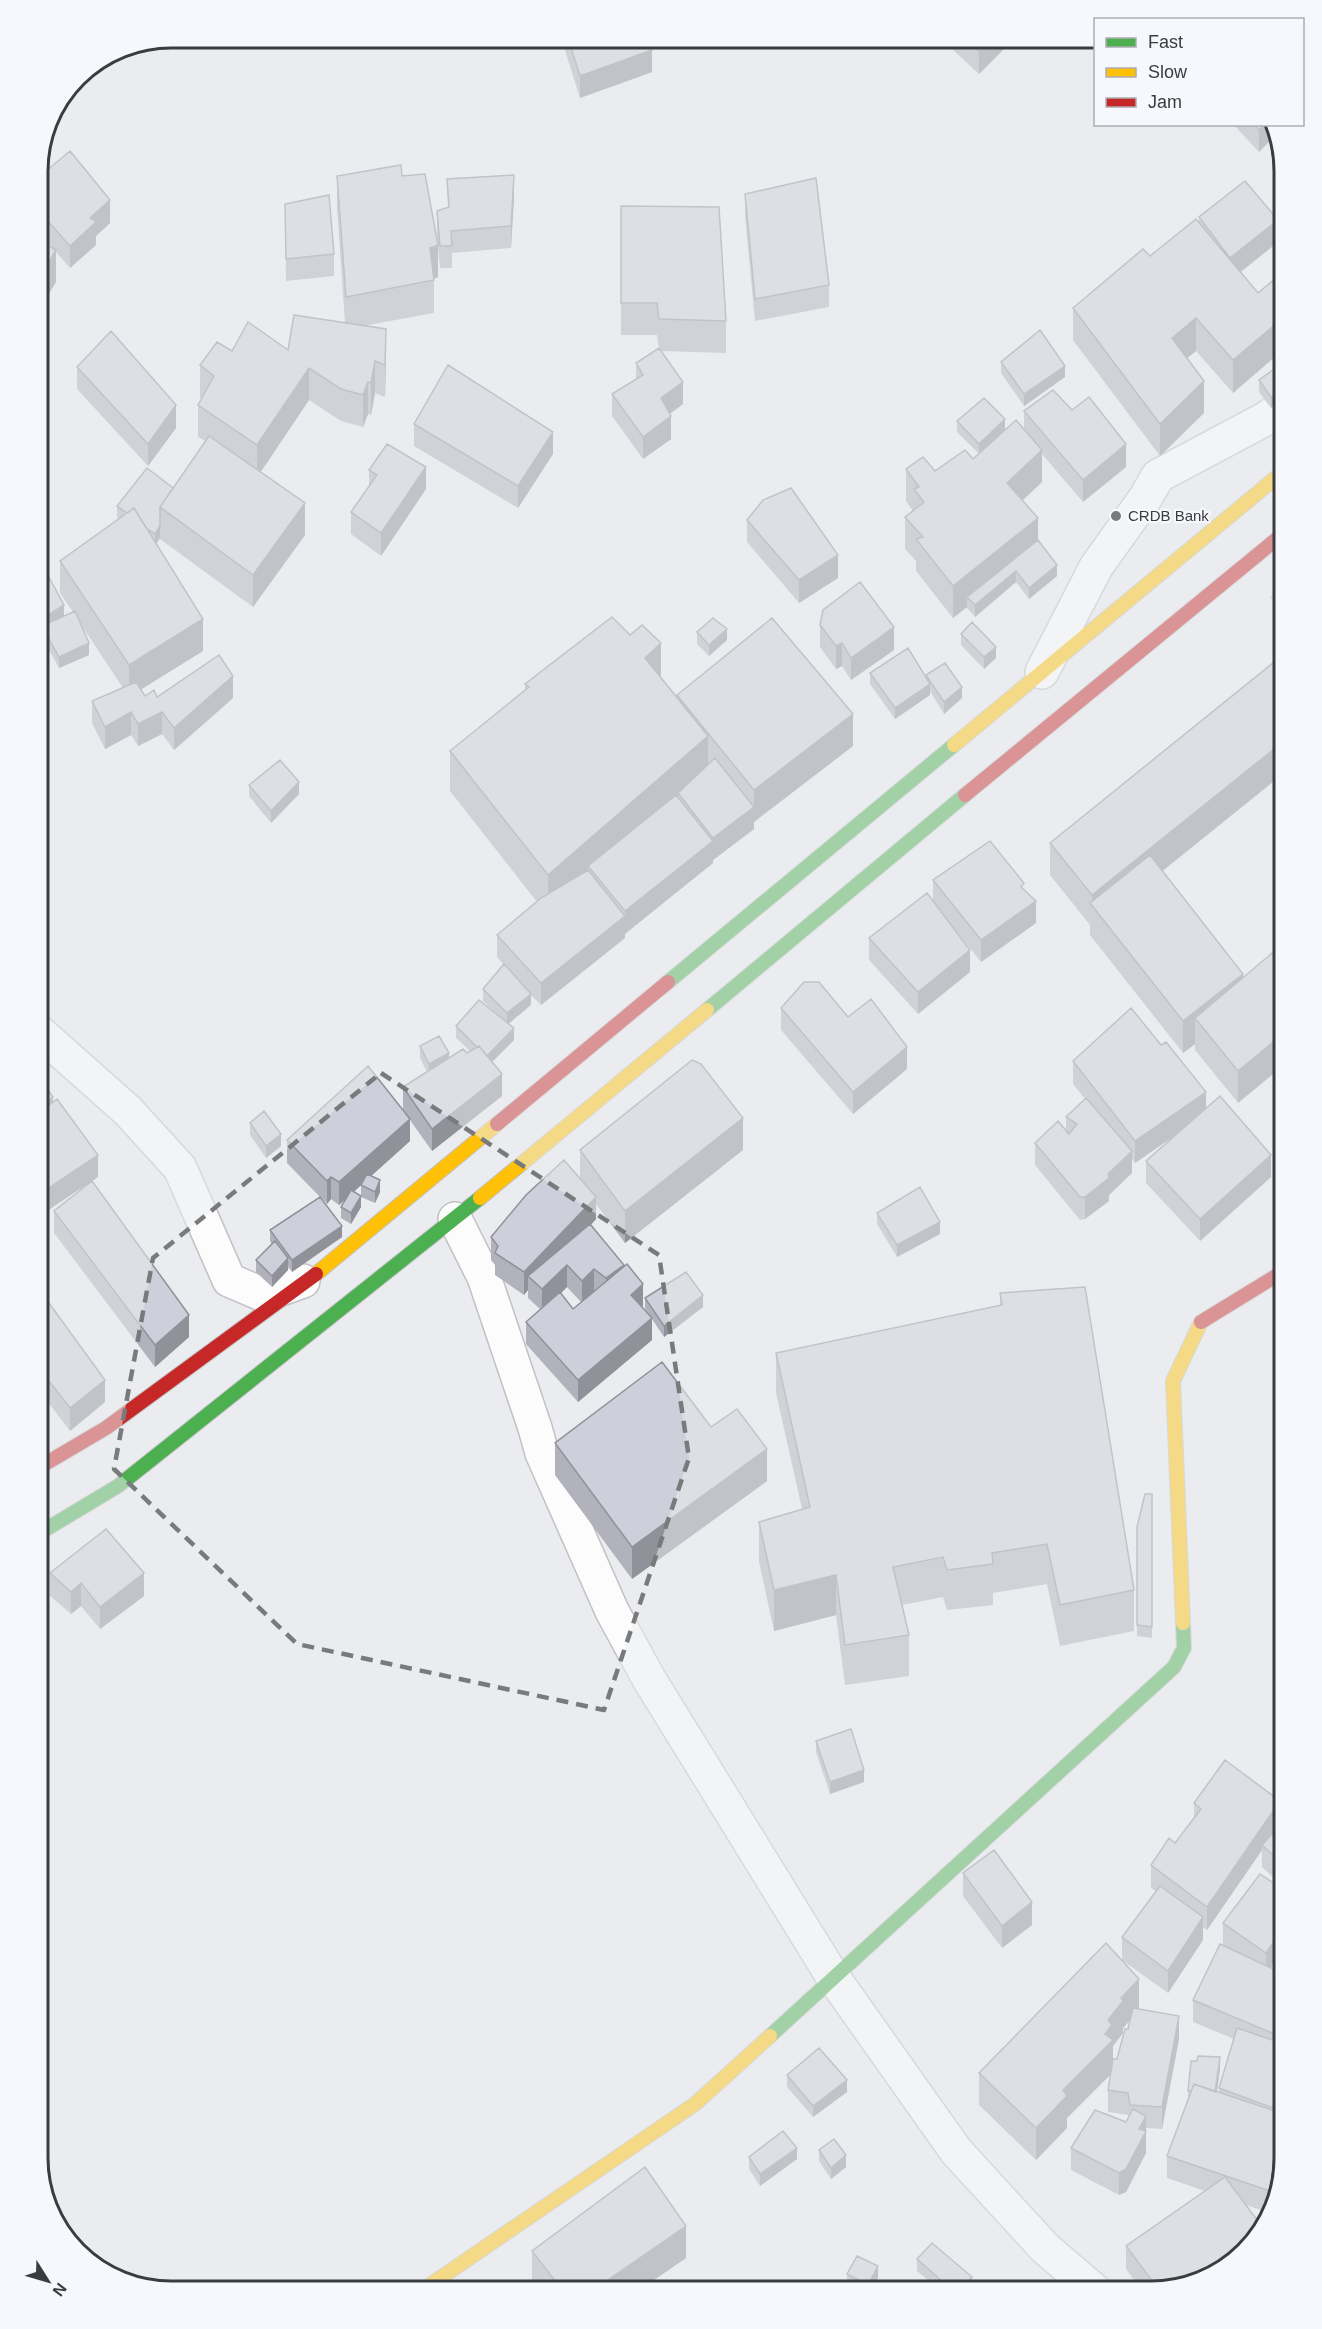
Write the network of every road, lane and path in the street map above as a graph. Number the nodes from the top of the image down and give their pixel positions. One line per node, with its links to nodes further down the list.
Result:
1 (1274, 413): 4 (street)
2 (1274, 479): 4 (main road)
3 (1274, 541): 6 (main road)
4 (1042, 672): 8 (main road)
5 (48, 1040): 8 (street)
6 (455, 1219): 10 (main road); 11 (street)
7 (1274, 1277): 11 (main road)
8 (310, 1279): 9 (main road)
9 (48, 1461)
10 (48, 1527)
11 (833, 1977): 12 (main road); 13 (street)
12 (436, 2281)
13 (1082, 2281)

